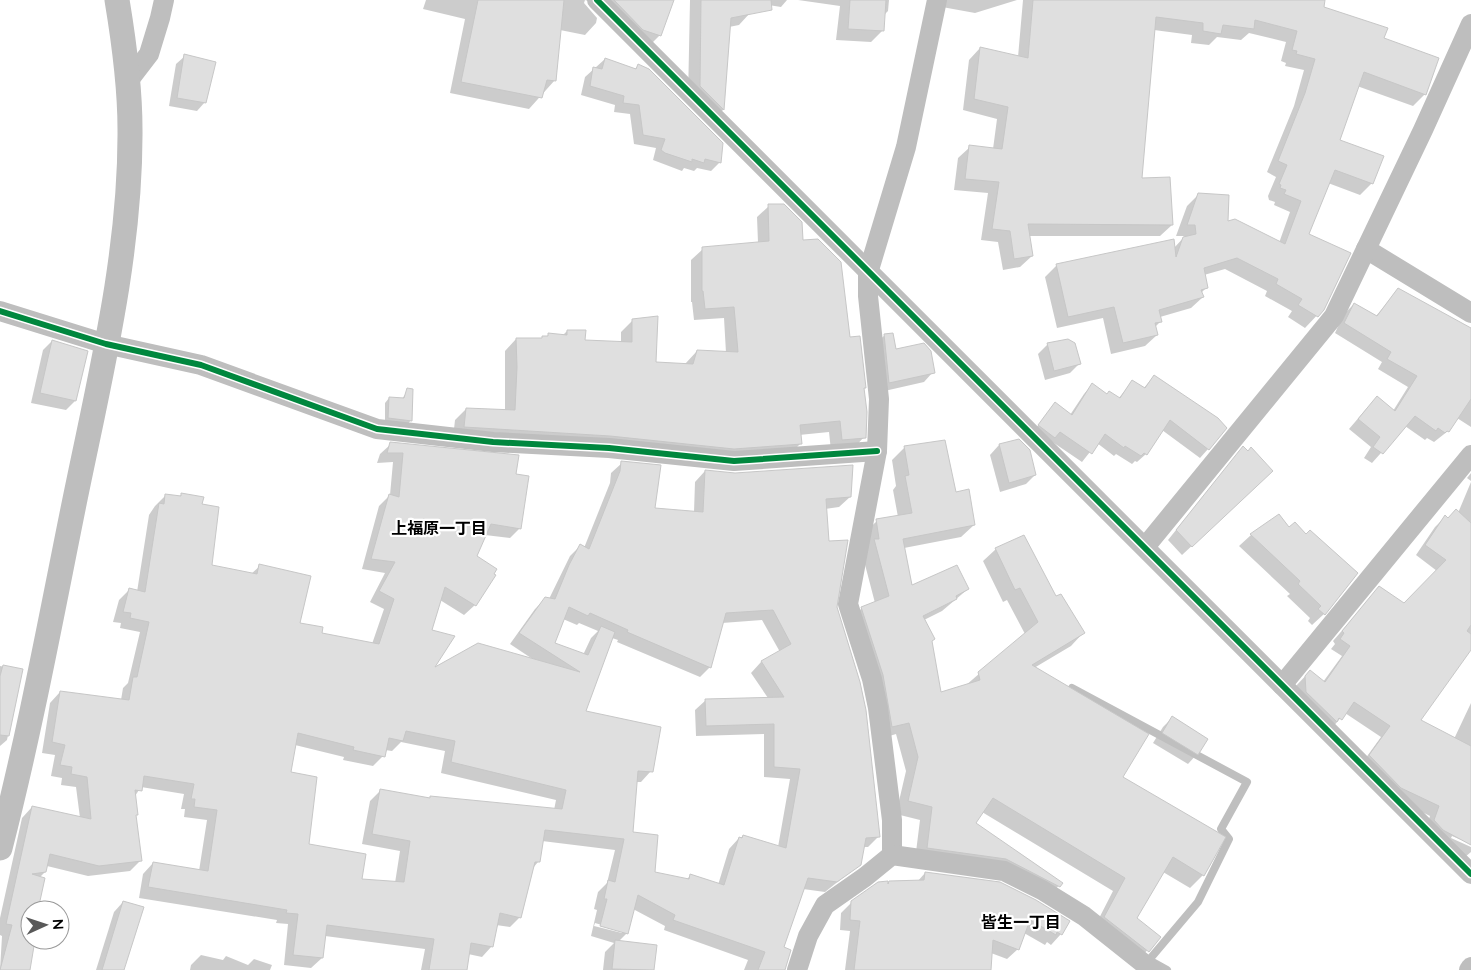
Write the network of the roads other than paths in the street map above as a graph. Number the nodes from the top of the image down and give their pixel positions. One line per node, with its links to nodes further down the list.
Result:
1 (117, 0): 6 (street)
2 (164, 0): 6 (street)
3 (597, 0): 8 (street)
4 (937, 0): 8 (street)
5 (1471, 24): 7 (street)
6 (126, 84): 11 (street)
7 (1366, 249): 10 (street); 14 (street)
8 (868, 272): 12 (street); 14 (street)
9 (0, 311): 11 (street)
10 (1471, 313)
11 (106, 344): 12 (street); 16 (street)
12 (877, 451): 17 (street)
13 (1471, 455): 15 (street)
14 (1145, 547): 15 (street)
15 (1282, 685): 18 (street)
16 (0, 848)
17 (892, 854): 20 (street); 21 (street)
18 (1471, 874)
19 (1471, 967): 22 (street)
20 (797, 970)
21 (1152, 970)
22 (1469, 970)

